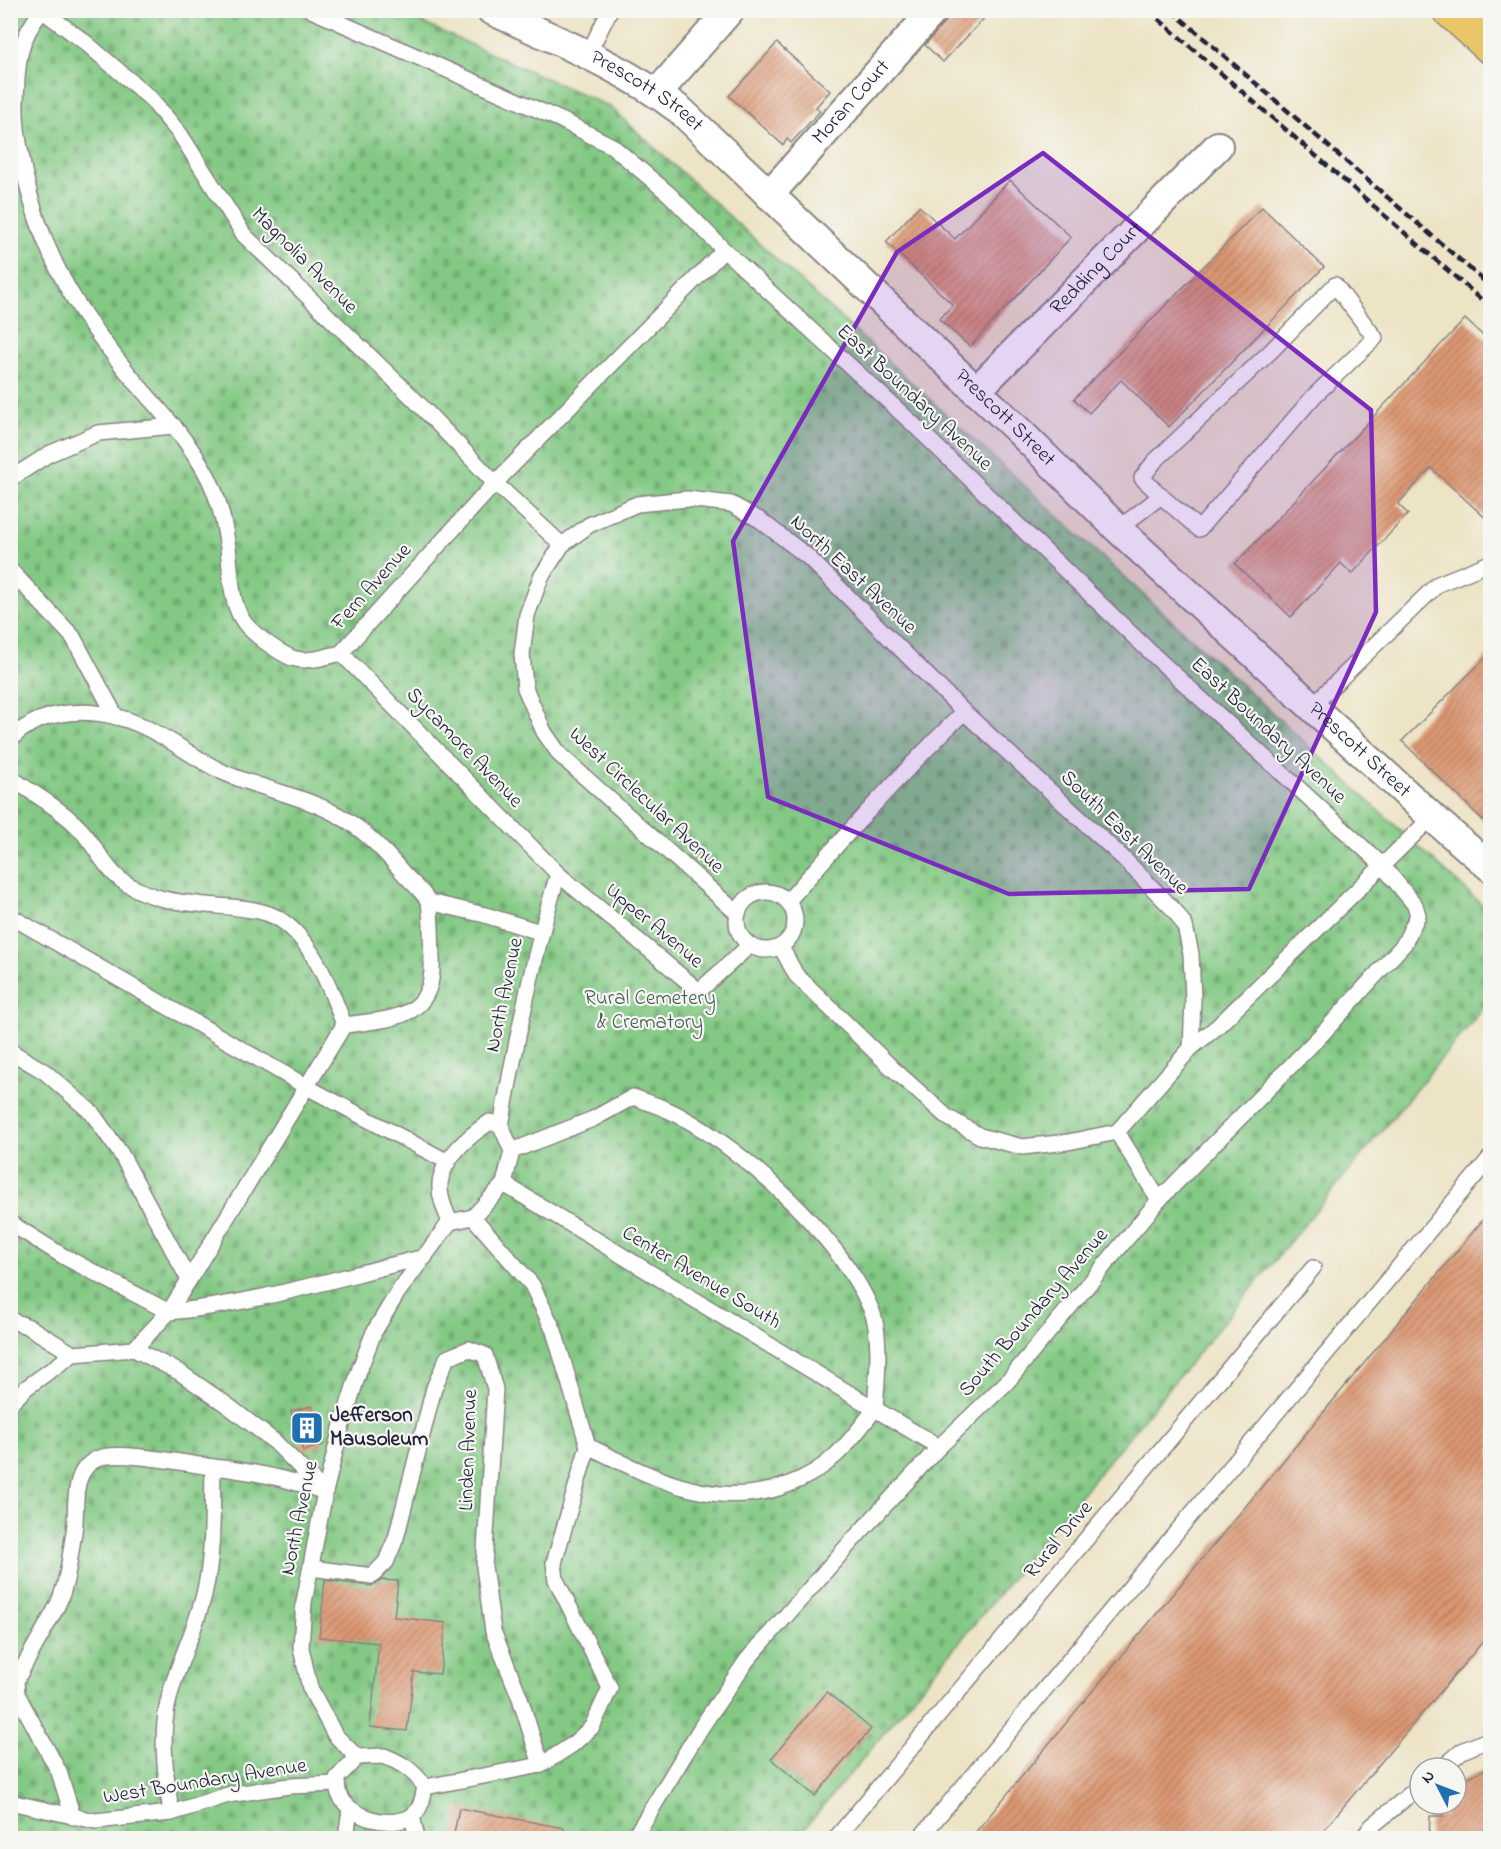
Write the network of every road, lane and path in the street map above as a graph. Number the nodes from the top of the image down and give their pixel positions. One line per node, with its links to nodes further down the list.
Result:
1 (43, 10): 12 (lane); 19 (lane, Magnolia Avenue)
2 (311, 10): 15 (lane, East Boundary Avenue)
3 (491, 10): 9 (street, Prescott Street)
4 (610, 10): 9 (lane)
5 (730, 10): 10 (street)
6 (934, 10): 14 (street, Moran Court)
7 (1449, 10): 8 (highway)
8 (1491, 47)
9 (588, 54): 10 (street, Prescott Street)
10 (657, 93): 14 (street, Prescott Street)
11 (1218, 146): 16 (street, Redding Court)
12 (22, 160): 13 (lane); 17 (lane, Fern Avenue)
13 (10, 172)
14 (769, 195): 16 (street, Prescott Street)
15 (724, 250): 19 (lane, Fern Avenue); 32 (lane, East Boundary Avenue)
16 (976, 391): 21 (street, Prescott Street)
17 (174, 426): 18 (lane); 25 (lane, Fern Avenue)
18 (10, 478)
19 (495, 483): 22 (lane, Magnolia Avenue); 25 (lane, Fern Avenue)
20 (1161, 496): 20 (lane); 21 (lane)
21 (1118, 529): 26 (street, Prescott Street)
22 (562, 545): 27 (lane, North East Avenue); 37 (lane, West Circlecular Avenue)
23 (1491, 563): 26 (lane)
24 (10, 570): 28 (lane)
25 (341, 652): 34 (lane, Sycamore Avenue)
26 (1312, 706): 31 (street, Prescott Street)
27 (964, 712): 35 (lane); 44 (lane, South East Avenue)
28 (116, 717): 29 (lane); 36 (lane)
29 (10, 740)
30 (10, 777): 43 (lane)
31 (1432, 817): 32 (lane); 33 (street, Prescott Street)
32 (1382, 865): 38 (lane, East Boundary Avenue); 44 (lane)
33 (1491, 867)
34 (558, 874): 40 (lane, North Avenue); 41 (lane, Upper Avenue)
35 (788, 901): 37 (lane); 42 (lane)
36 (429, 902): 40 (lane); 43 (lane)
37 (737, 914): 41 (lane)
38 (1418, 915): 53 (lane, South Boundary Avenue)
39 (10, 916): 46 (lane)
40 (540, 932): 47 (lane, North Avenue)
41 (749, 946): 42 (lane)
42 (781, 947): 48 (lane)
43 (344, 1025): 46 (lane)
44 (1191, 1048): 48 (lane)
45 (10, 1051): 59 (lane)
46 (307, 1088): 51 (lane); 59 (lane)
47 (501, 1126): 49 (lane); 51 (lane)
48 (1117, 1132): 53 (lane)
49 (512, 1151): 52 (lane); 65 (lane)
50 (1491, 1158): 87 (lane)
51 (448, 1162): 55 (lane)
52 (504, 1184): 54 (lane); 65 (lane, Center Avenue South)
53 (1159, 1200): 67 (lane, South Boundary Avenue)
54 (473, 1217): 55 (lane); 66 (lane)
55 (450, 1222): 57 (lane)
56 (10, 1223): 60 (lane)
57 (425, 1257): 60 (lane); 69 (lane, North Avenue)
58 (1313, 1268): 86 (lane, Rural Drive)
59 (189, 1280): 60 (lane)
60 (169, 1312): 62 (lane)
61 (10, 1320): 63 (lane)
62 (134, 1349): 63 (lane); 69 (lane)
63 (73, 1353): 64 (lane)
64 (10, 1404)
65 (875, 1408): 66 (lane); 67 (lane, Center Avenue South)
66 (588, 1446): 74 (lane)
67 (939, 1447): 85 (lane, South Boundary Avenue)
68 (213, 1467): 69 (lane); 80 (lane); 81 (lane)
69 (325, 1492): 70 (lane, North Avenue)
70 (311, 1568): 72 (lane, North Avenue); 74 (lane, Linden Avenue)
71 (1491, 1739): 73 (lane)
72 (357, 1756): 75 (lane, West Boundary Avenue); 76 (lane)
73 (1456, 1756)
74 (541, 1765): 76 (lane)
75 (338, 1784): 79 (lane, West Boundary Avenue); 80 (lane, West Boundary Avenue)
76 (425, 1786): 82 (lane)
77 (1408, 1796): 88 (lane)
78 (13, 1801): 81 (lane, West Boundary Avenue)
79 (350, 1809): 82 (lane); 83 (lane)
80 (171, 1813): 81 (lane, West Boundary Avenue)
81 (73, 1816)
82 (412, 1816): 84 (lane)
83 (346, 1839)
84 (417, 1839)
85 (634, 1839)
86 (836, 1839)
87 (920, 1839)
88 (1363, 1839)

